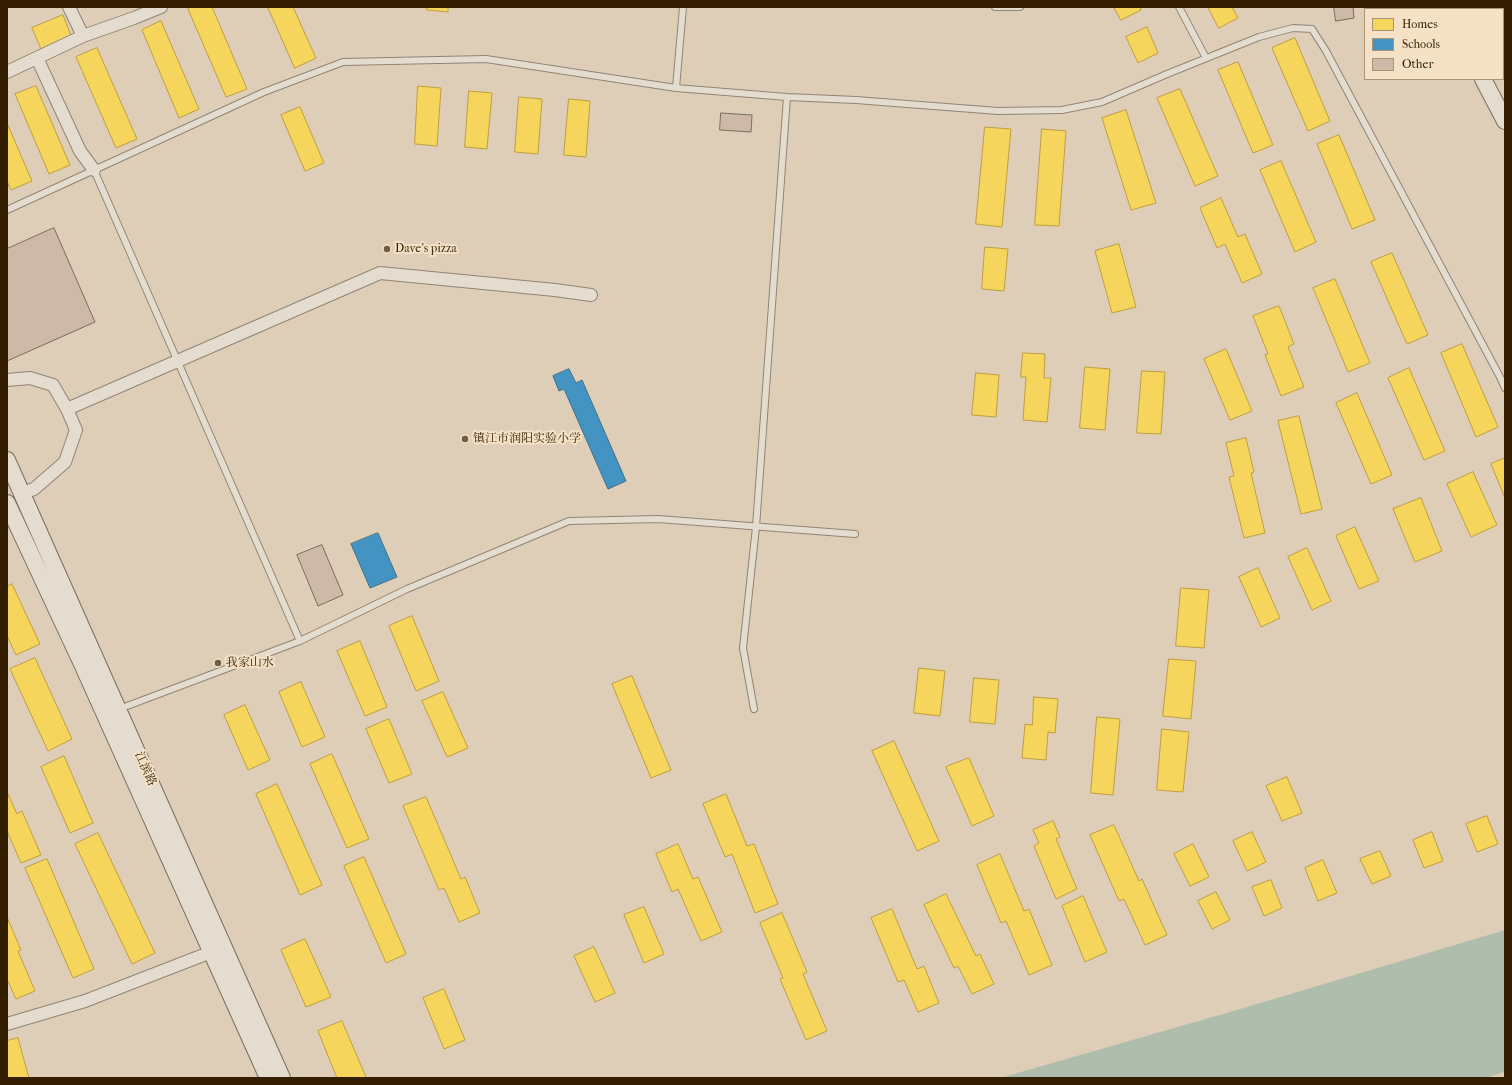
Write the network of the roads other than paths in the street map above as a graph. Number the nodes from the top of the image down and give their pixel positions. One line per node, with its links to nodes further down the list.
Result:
1 (69, 7): 7 (street)
2 (161, 7): 7 (street)
3 (683, 7): 12 (lane)
4 (995, 7): 5 (lane)
5 (1020, 7)
6 (1179, 7): 9 (lane)
7 (83, 36): 8 (street)
8 (37, 58): 10 (street); 15 (street)
9 (1206, 58): 13 (lane); 20 (lane)
10 (7, 72)
11 (1484, 80): 14 (main road)
12 (676, 88): 13 (lane); 15 (lane)
13 (787, 97): 25 (lane)
14 (1505, 121)
15 (94, 170): 16 (lane); 18 (lane)
16 (7, 210)
17 (591, 295): 18 (street)
18 (178, 361): 21 (street); 27 (lane)
19 (7, 380): 21 (street)
20 (1505, 388)
21 (66, 409): 23 (street)
22 (7, 460): 23 (main road, 江滨路)
23 (22, 493): 28 (main road, 江滨路)
24 (7, 503): 30 (main road, 江滨路)
25 (756, 527): 26 (lane); 27 (lane); 29 (lane)
26 (855, 534)
27 (300, 640): 28 (lane)
28 (118, 709): 30 (main road, 江滨路)
29 (754, 709)
30 (218, 949): 31 (street); 32 (main road, 江滨路); 33 (main road, 江滨路)
31 (7, 1024)
32 (268, 1078)
33 (282, 1078)

